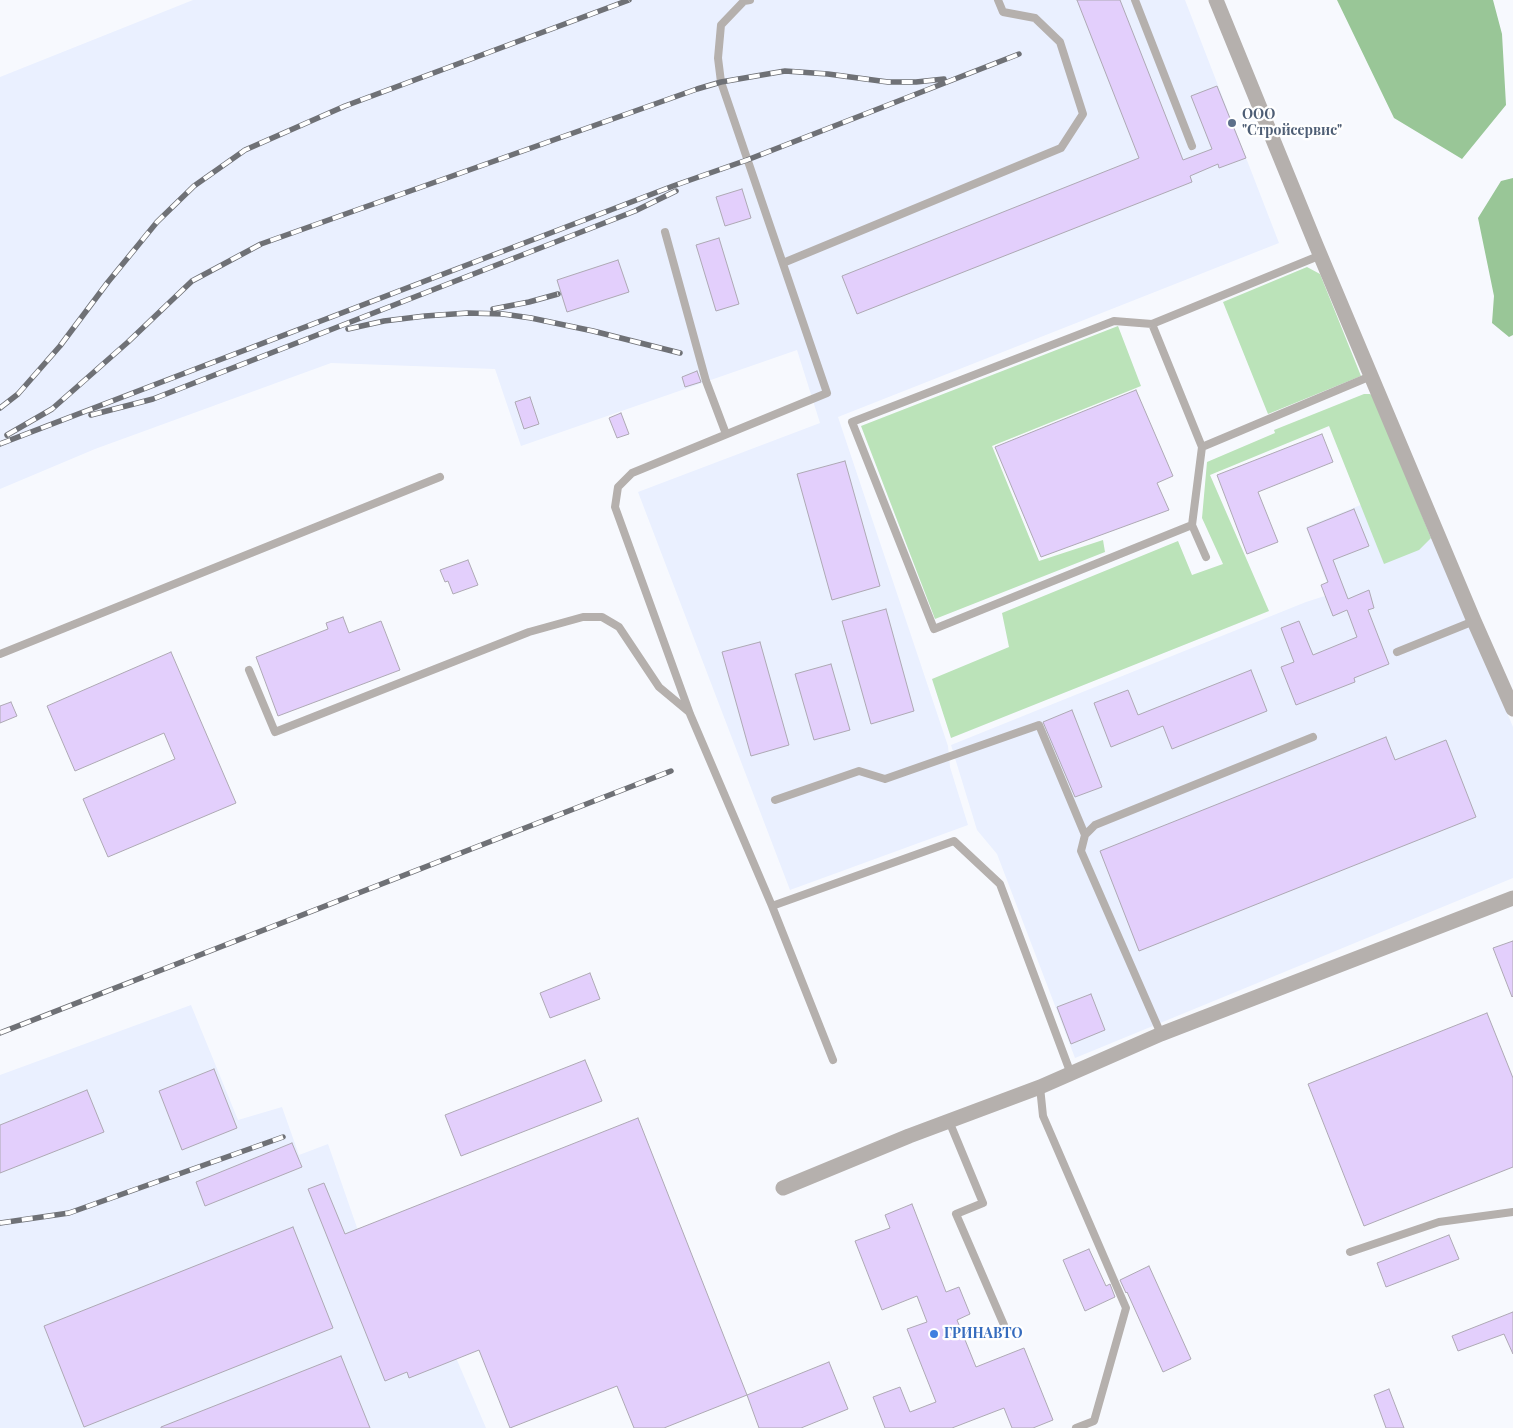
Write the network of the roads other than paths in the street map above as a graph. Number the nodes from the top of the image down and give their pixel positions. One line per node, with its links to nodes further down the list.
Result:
1 (750, 0): 8 (lane)
2 (998, 0): 8 (lane)
3 (1135, 0): 5 (lane)
4 (1216, 0): 7 (street)
5 (1192, 146)
6 (665, 232): 11 (lane)
7 (1320, 255): 9 (lane); 10 (street)
8 (783, 263): 11 (lane)
9 (1152, 324): 12 (lane); 14 (lane)
10 (1371, 376): 12 (lane); 16 (street)
11 (726, 434): 21 (lane)
12 (1202, 448): 14 (lane)
13 (440, 477): 18 (lane)
14 (1192, 525): 15 (lane)
15 (1206, 556)
16 (1474, 621): 17 (lane); 20 (street)
17 (1397, 652)
18 (0, 654)
19 (249, 670): 21 (lane)
20 (1513, 709)
21 (690, 714): 26 (lane)
22 (1313, 737): 24 (lane)
23 (775, 800): 24 (lane)
24 (1085, 835): 27 (lane)
25 (1513, 898): 27 (street)
26 (772, 906): 28 (lane); 29 (lane)
27 (1161, 1034): 29 (street)
28 (833, 1060)
29 (1072, 1074): 30 (street)
30 (1040, 1087): 31 (street); 36 (lane)
31 (949, 1121): 32 (street); 35 (lane)
32 (783, 1188)
33 (1513, 1212): 34 (lane)
34 (1350, 1252)
35 (1004, 1325)
36 (1076, 1428)

